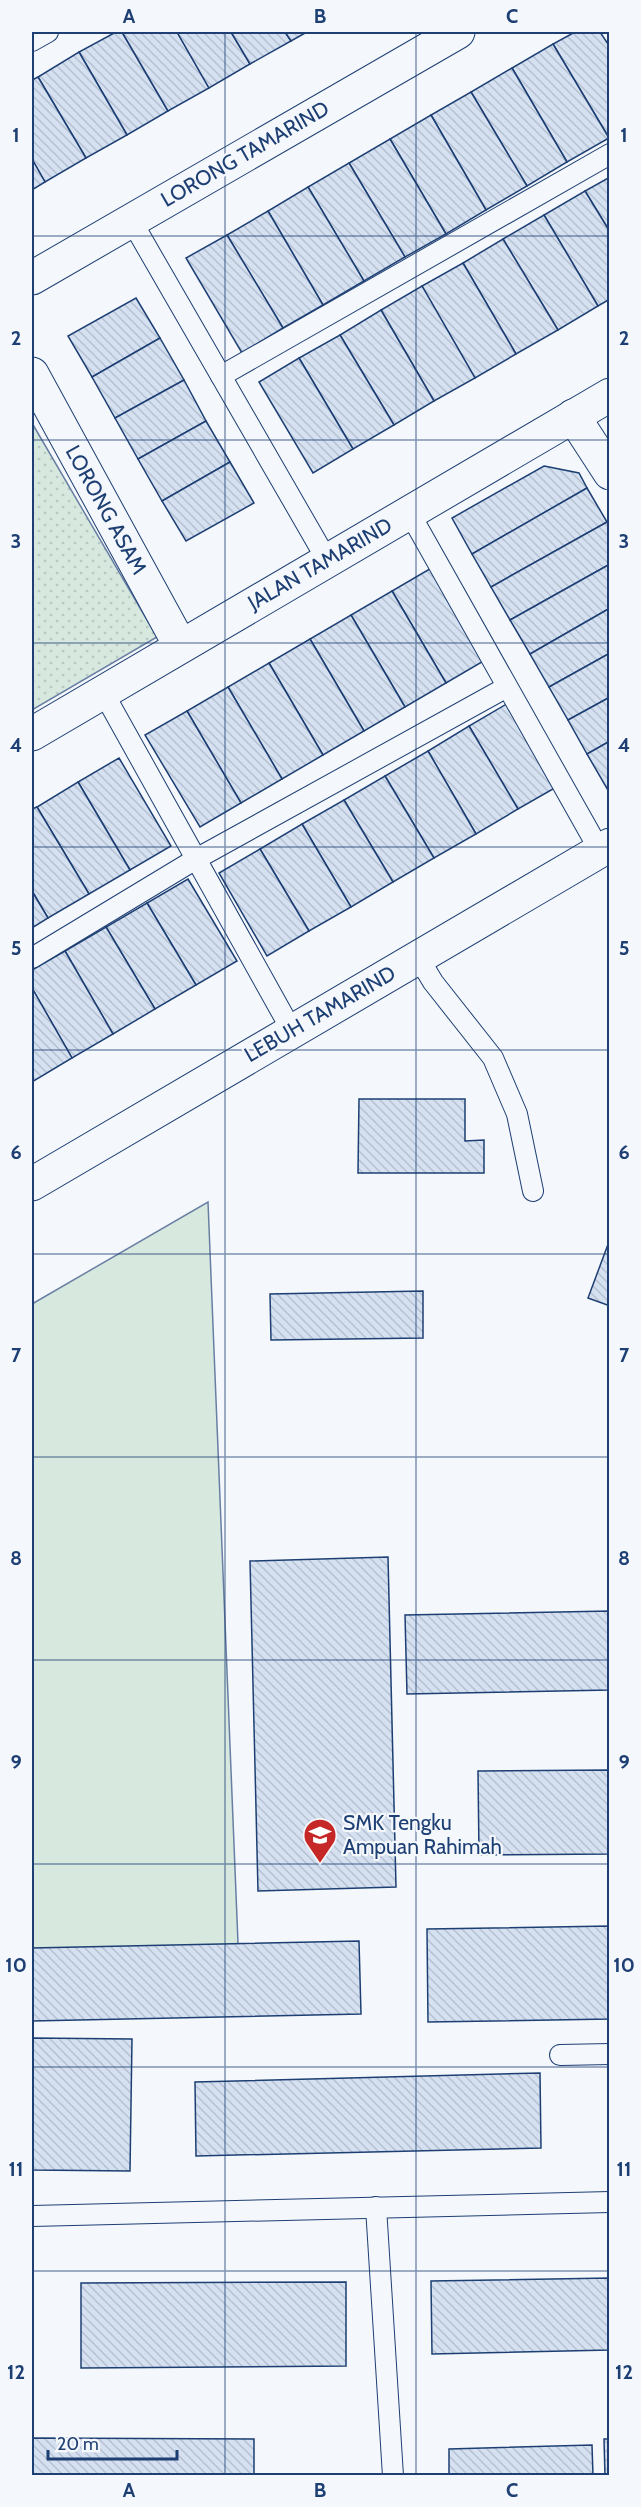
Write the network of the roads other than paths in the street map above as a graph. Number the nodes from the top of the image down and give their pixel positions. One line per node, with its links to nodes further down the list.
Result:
1 (48, 32): 4 (lane)
2 (458, 32): 3 (street, LORONG TAMARIND)
3 (425, 40): 6 (street, LORONG TAMARIND)
4 (32, 41)
5 (609, 154): 9 (lane)
6 (131, 220): 7 (street, LORONG TAMARIND); 9 (lane)
7 (32, 278)
8 (32, 374): 15 (street, LORONG ASAM)
9 (221, 376): 14 (lane)
10 (609, 395): 11 (street, JALAN TAMARIND)
11 (573, 416): 12 (street); 13 (street, JALAN TAMARIND)
12 (609, 473)
13 (409, 512): 14 (street, JALAN TAMARIND); 16 (lane)
14 (327, 560): 15 (street, JALAN TAMARIND)
15 (180, 645): 17 (street, JALAN TAMARIND)
16 (507, 687): 19 (lane); 20 (lane)
17 (103, 692): 18 (street, JALAN TAMARIND); 20 (lane)
18 (32, 734)
19 (604, 848): 21 (street, LEBUH TAMARIND)
20 (196, 859): 22 (lane); 23 (lane)
21 (418, 957): 23 (street, LEBUH TAMARIND); 25 (lane)
22 (32, 958)
23 (292, 1031): 24 (street, LEBUH TAMARIND)
24 (32, 1184)
25 (533, 1191)
26 (609, 2054): 27 (lane)
27 (560, 2055)
28 (609, 2202): 29 (lane)
29 (376, 2206): 30 (lane); 31 (lane)
30 (32, 2216)
31 (393, 2475)

